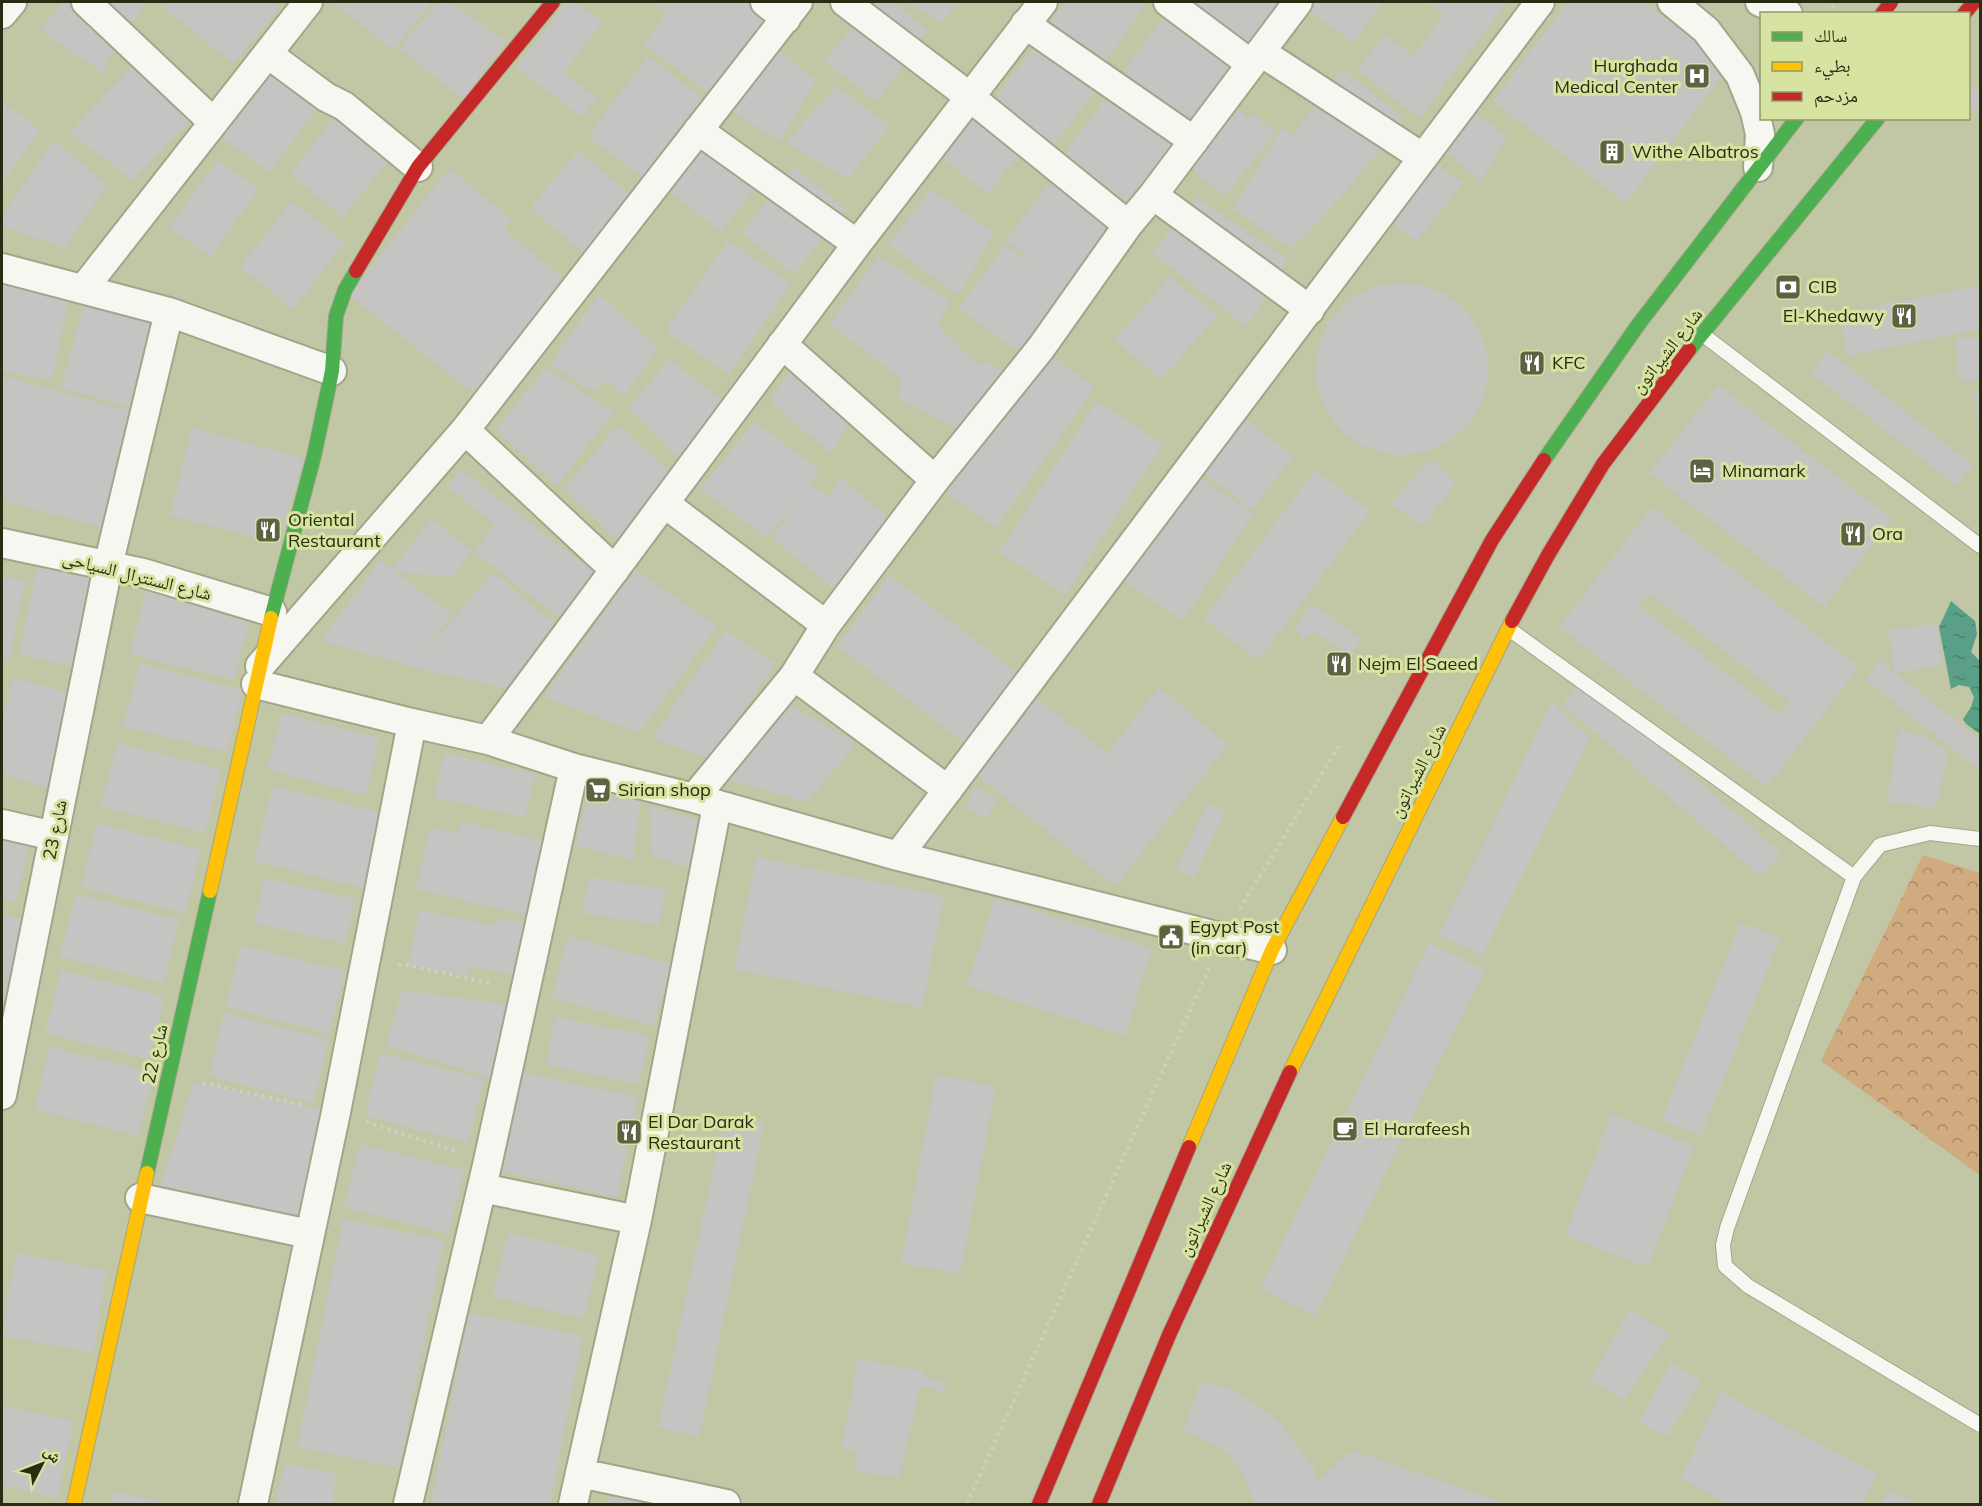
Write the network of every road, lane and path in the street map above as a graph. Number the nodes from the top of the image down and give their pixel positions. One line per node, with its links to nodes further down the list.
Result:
1 (12, 2): 14 (street)
2 (86, 2): 21 (street)
3 (308, 2): 16 (street)
4 (553, 2): 25 (street, شارع 22)
5 (845, 2): 18 (street)
6 (1043, 2): 15 (street)
7 (1167, 2): 17 (street)
8 (1298, 2): 17 (street)
9 (1540, 2): 24 (street)
10 (1672, 2): 26 (street)
11 (1760, 2): 13 (street)
12 (783, 7): 22 (street)
13 (1783, 12)
14 (2, 14)
15 (1025, 24): 18 (street); 23 (street)
16 (268, 54): 21 (street); 25 (street)
17 (1256, 58): 23 (street); 24 (street)
18 (970, 98): 28 (street); 29 (street)
19 (1795, 120): 26 (street, شارع الشيراتون)
20 (1876, 120): 34 (street, شارع الشيراتون)
21 (212, 121): 31 (street)
22 (698, 130): 29 (street); 37 (street)
23 (1194, 141): 27 (street)
24 (1422, 157): 32 (street)
25 (418, 167): 36 (street, شارع 22)
26 (1758, 167): 59 (street, شارع الشيراتون)
27 (1153, 195): 28 (street); 32 (street)
28 (1128, 225): 38 (street)
29 (857, 244): 35 (street)
30 (2, 268): 31 (street)
31 (84, 288): 33 (street)
32 (1310, 310): 52 (street)
33 (169, 312): 36 (street); 42 (street, شارع 23)
34 (1702, 334): 41 (lane); 46 (street, شارع الشيراتون)
35 (782, 344): 38 (street); 39 (street)
36 (332, 371): 44 (street, شارع 22)
37 (465, 430): 43 (street); 47 (street)
38 (934, 480): 45 (street)
39 (664, 503): 43 (street); 45 (street)
40 (2, 543): 42 (street, شارع السنترال السياحى)
41 (1980, 546)
42 (108, 566): 44 (street, شارع السنترال السياحى); 55 (street, شارع 23)
43 (615, 570): 50 (street)
44 (272, 612): 47 (street, شارع 22)
45 (826, 625): 48 (street)
46 (1509, 629): 58 (lane); 75 (street, شارع الشيراتون)
47 (258, 675): 49 (street); 64 (street, شارع 22)
48 (794, 676): 52 (street); 53 (street)
49 (412, 723): 50 (street); 60 (street)
50 (488, 740): 51 (street)
51 (574, 768): 53 (street); 61 (street)
52 (948, 790): 57 (street)
53 (706, 802): 57 (street); 65 (street)
54 (2, 824): 55 (street)
55 (54, 836): 62 (street, شارع 23)
56 (1980, 839): 58 (lane)
57 (898, 856): 59 (street)
58 (1854, 877): 67 (lane)
59 (1272, 950): 74 (street, شارع الشيراتون)
60 (364, 966): 61 (path); 66 (street)
61 (526, 992): 63 (street)
62 (2, 1095)
63 (482, 1188): 65 (street); 71 (street)
64 (141, 1198): 66 (street); 69 (street, شارع 22)
65 (637, 1220): 68 (street)
66 (309, 1234): 70 (street)
67 (1980, 1425)
68 (580, 1473): 72 (street); 73 (street)
69 (74, 1504)
70 (253, 1504)
71 (408, 1504)
72 (573, 1504)
73 (726, 1504)
74 (1039, 1504)
75 (1099, 1504)

